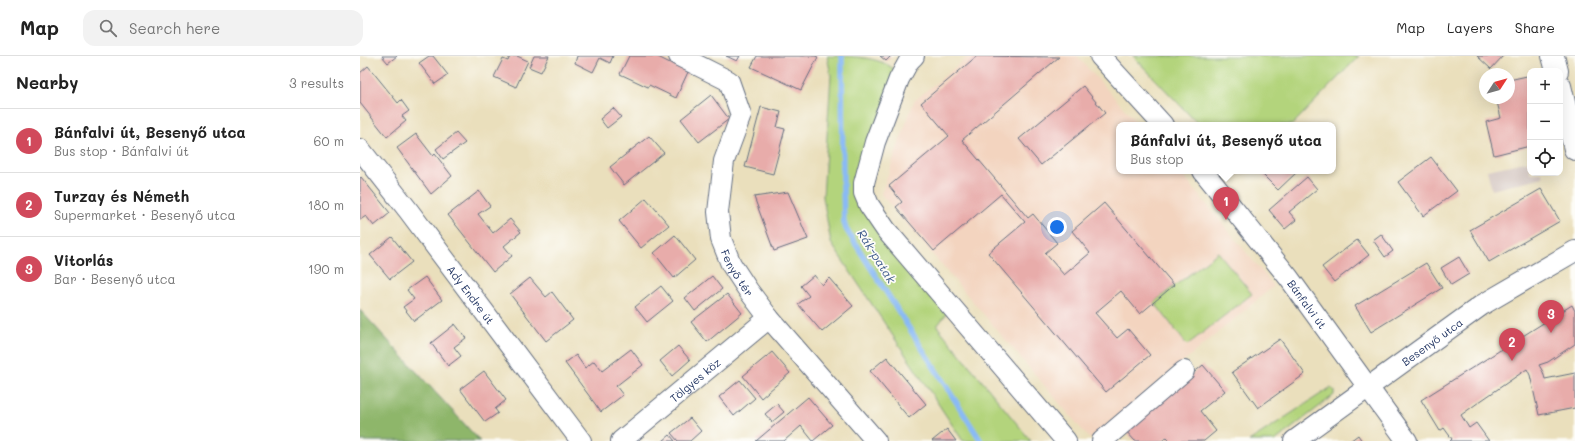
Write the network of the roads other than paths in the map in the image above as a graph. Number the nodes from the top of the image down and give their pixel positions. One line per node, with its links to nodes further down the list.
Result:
1 (679, 56): 12 (street, Fenyő tér)
2 (914, 56): 19 (street)
3 (1100, 56): 7 (street)
4 (1553, 56): 5 (main road)
5 (1556, 68)
6 (1563, 99): 9 (main road)
7 (1160, 122)
8 (360, 149): 16 (street, Ady Endre út)
9 (1575, 149)
10 (1206, 174): 14 (street, Bánfalvi út)
11 (1575, 251): 14 (street, Besenyő utca)
12 (769, 318): 17 (street, Tölgyes köz); 18 (street, Fenyő tér)
13 (1184, 371): 15 (street)
14 (1368, 387): 20 (street, Besenyő utca); 21 (street, Bánfalvi út)
15 (1109, 439)
16 (582, 441)
17 (621, 441)
18 (876, 441)
19 (1066, 441)
20 (1294, 441)
21 (1407, 441)

